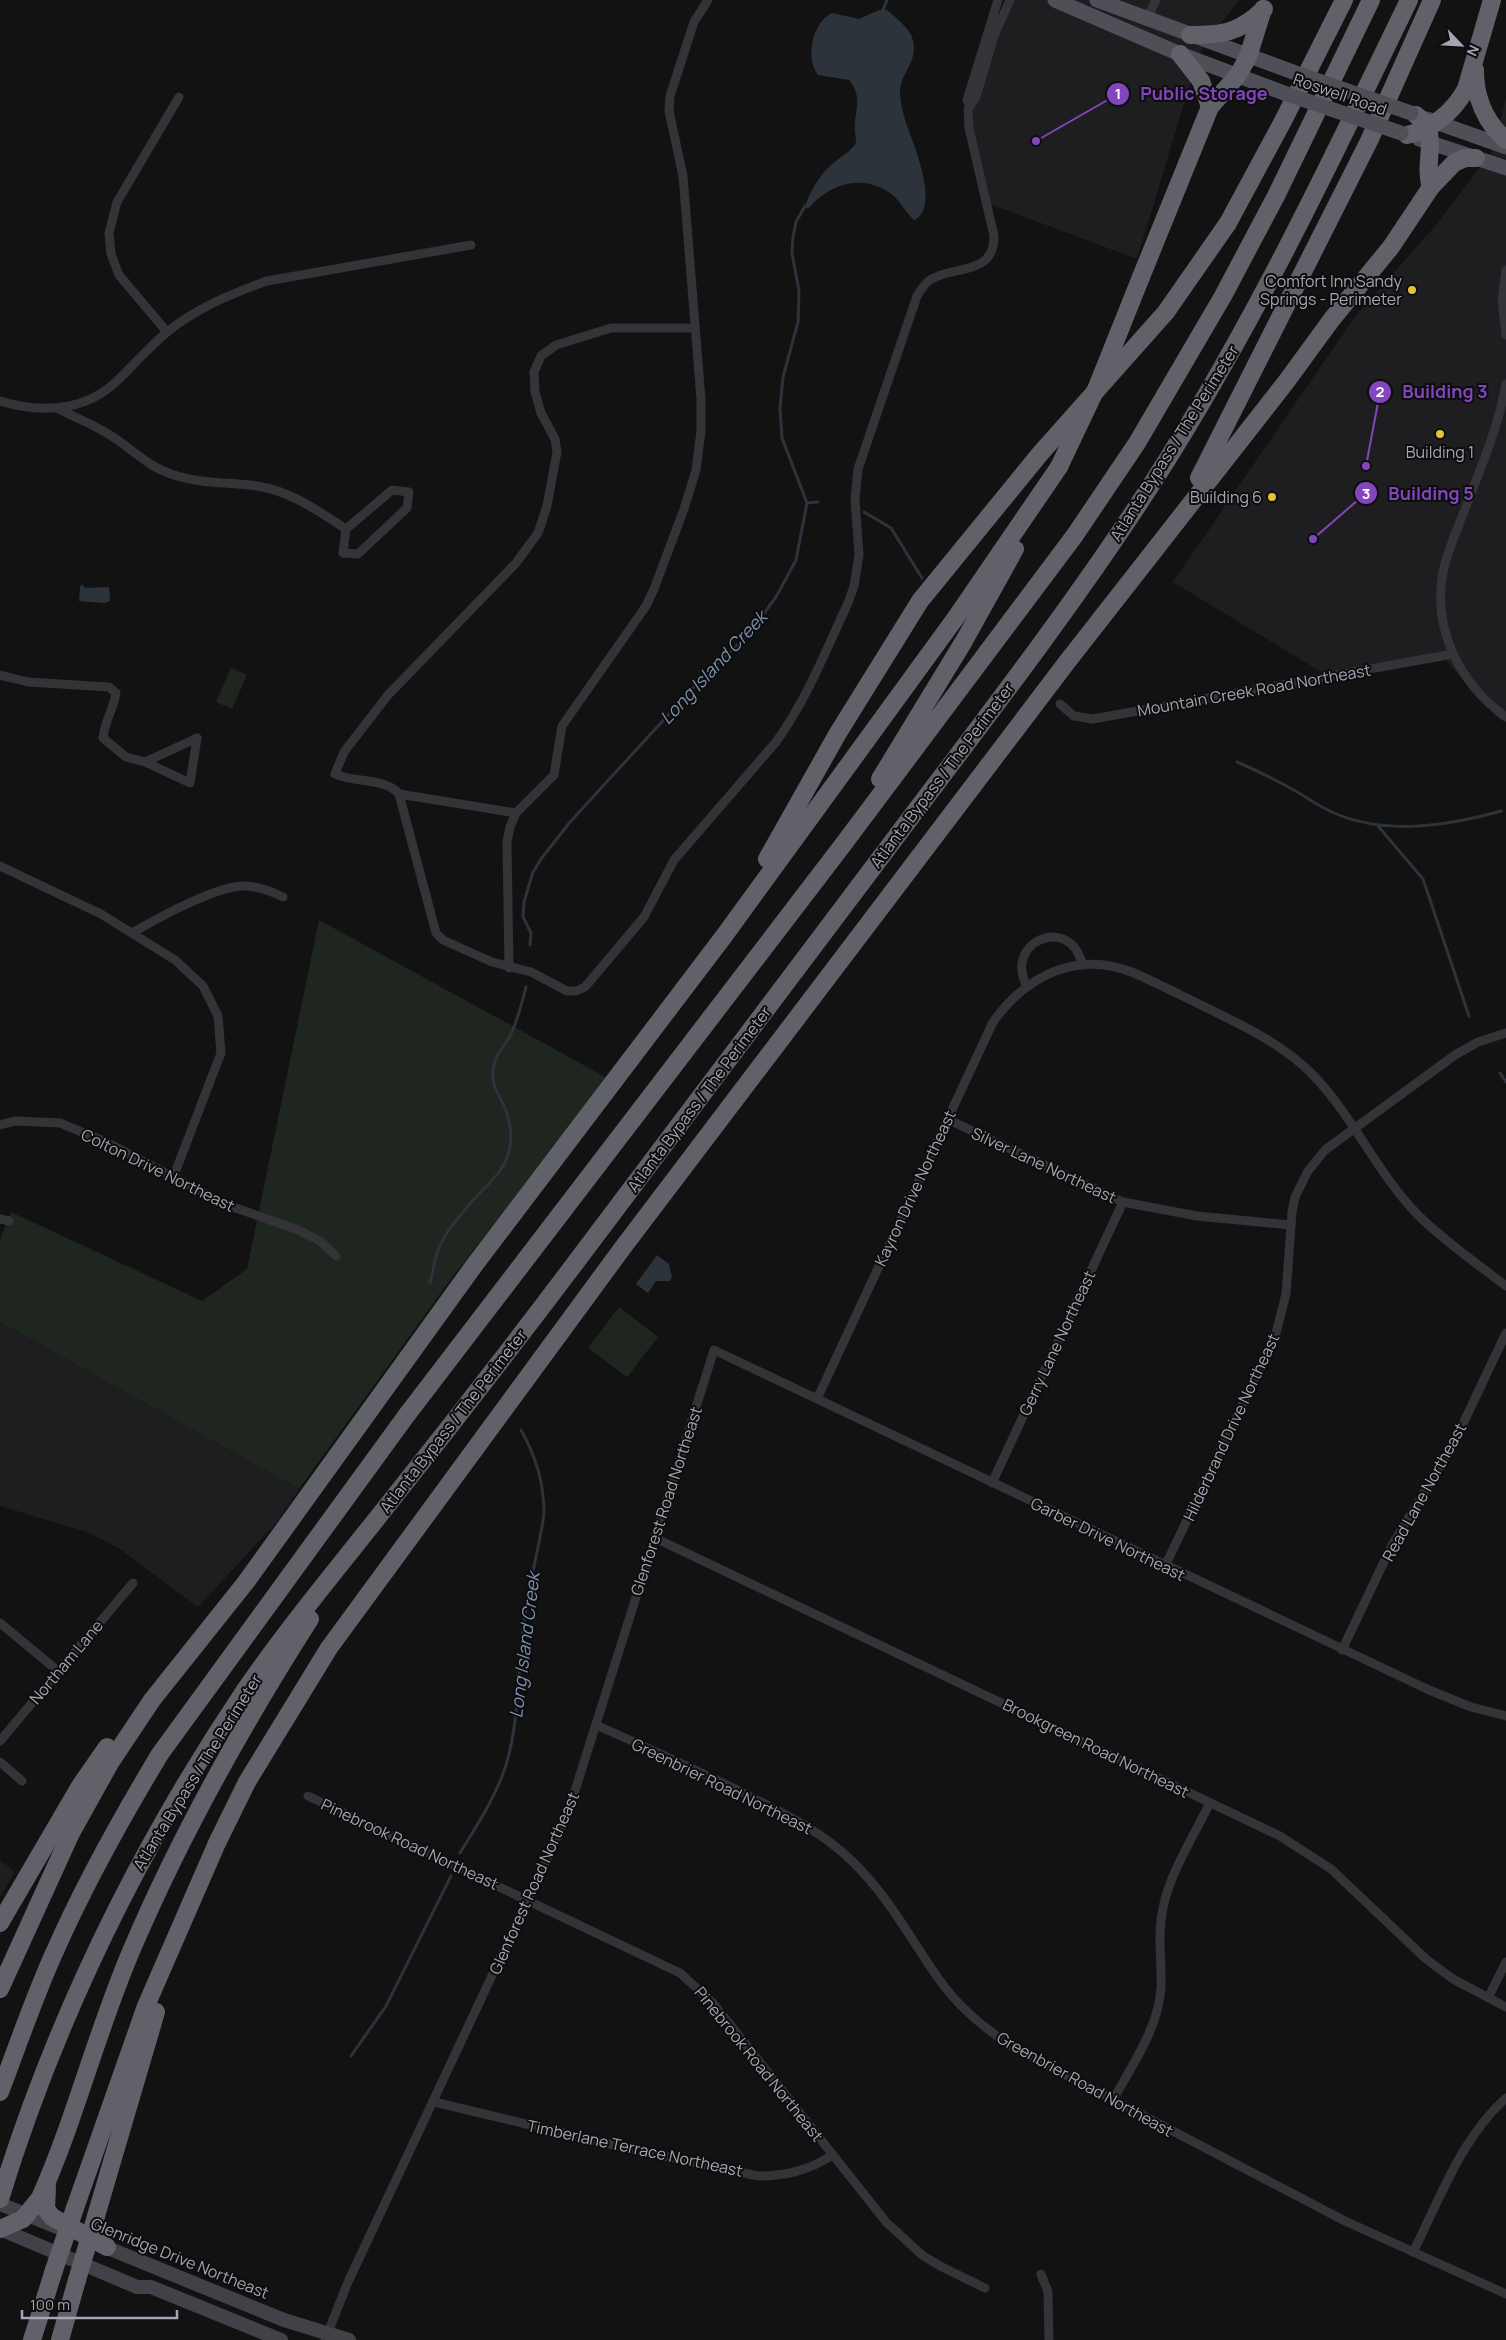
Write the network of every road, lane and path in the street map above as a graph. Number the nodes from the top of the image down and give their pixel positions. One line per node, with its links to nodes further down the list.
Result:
1 (708, 0): 31 (street)
2 (998, 0): 14 (street)
3 (1010, 0): 14 (street)
4 (1055, 0): 16 (main road, Roswell Road)
5 (1097, 0): 13 (main road, Roswell Road)
6 (1156, 0): 13 (street)
7 (1344, 0): 51 (highway)
8 (1371, 0): 47 (highway, Atlanta Bypass / The Perimeter)
9 (1409, 0): 68 (highway, Atlanta Bypass / The Perimeter)
10 (1432, 0): 38 (highway)
11 (1492, 0): 18 (highway)
12 (1266, 4): 15 (highway); 17 (highway)
13 (1147, 19): 15 (main road, Roswell Road)
14 (991, 34): 53 (street)
15 (1190, 35): 17 (main road, Roswell Road)
16 (1180, 54): 19 (main road, Roswell Road); 21 (highway)
17 (1248, 57): 19 (highway); 22 (main road, Roswell Road, bridge)
18 (1475, 59): 22 (highway); 24 (highway)
19 (1238, 75): 21 (highway); 23 (main road, Roswell Road, bridge)
20 (179, 98): 32 (street)
21 (1210, 107): 37 (highway, bridge)
22 (1424, 124): 23 (highway); 25 (main road, Roswell Road); 26 (main road, Roswell Road); 28 (highway)
23 (1404, 134)
24 (1506, 140)
25 (1506, 147)
26 (1476, 158): 27 (main road, Roswell Road); 28 (highway)
27 (1506, 168)
28 (1431, 186): 38 (highway)
29 (471, 244): 32 (street)
30 (1506, 270): 33 (street)
31 (695, 328): 45 (street); 46 (street)
32 (167, 332): 36 (street)
33 (1506, 335)
34 (1506, 384): 40 (street)
35 (0, 400): 36 (street)
36 (59, 409): 39 (street)
37 (1059, 467): 47 (highway); 51 (highway)
38 (1180, 514): 84 (highway)
39 (346, 529): 39 (street)
40 (1453, 654): 42 (street, Mountain Creek Road Northeast); 43 (street)
41 (0, 676): 44 (street)
42 (1060, 704)
43 (1506, 717)
44 (144, 762): 44 (street)
45 (399, 794): 46 (street); 53 (street)
46 (516, 813): 53 (street)
47 (842, 846): 90 (highway, Atlanta Bypass / The Perimeter)
48 (0, 866): 50 (street)
49 (283, 897): 50 (street)
50 (132, 933): 59 (street)
51 (724, 936): 71 (highway)
52 (1083, 965): 54 (street, Kayron Drive Northeast); 54 (street); 58 (street, Kayron Drive Northeast)
53 (509, 968)
54 (1026, 986): 56 (street, Kayron Drive Northeast)
55 (1506, 1033): 58 (street, Hilderbrand Drive Northeast)
56 (947, 1119): 60 (street, Silver Lane Northeast); 66 (street, Kayron Drive Northeast)
57 (0, 1125): 59 (street, Colton Drive Northeast)
58 (1354, 1129): 61 (street, Hilderbrand Drive Northeast); 63 (street, Kayron Drive Northeast)
59 (173, 1178): 62 (street, Colton Drive Northeast)
60 (1122, 1202): 61 (street, Silver Lane Northeast); 67 (street, Gerry Lane Northeast)
61 (1291, 1226): 70 (street, Hilderbrand Drive Northeast)
62 (336, 1256)
63 (1506, 1286)
64 (1506, 1333): 74 (street, Read Lane Northeast)
65 (714, 1350): 66 (street, Garber Drive Northeast); 69 (street, Glenforest Road Northeast)
66 (816, 1399): 67 (street, Garber Drive Northeast)
67 (992, 1483): 70 (street, Garber Drive Northeast)
68 (368, 1528): 95 (highway); 96 (highway, Atlanta Bypass / The Perimeter)
69 (655, 1538): 77 (street, Glenforest Road Northeast); 82 (street, Brookgreen Road Northeast)
70 (1165, 1566): 74 (street, Garber Drive Northeast)
71 (246, 1582): 85 (highway); 87 (highway)
72 (133, 1583): 75 (street, Northam Lane)
73 (0, 1623): 75 (street)
74 (1342, 1650): 76 (street, Garber Drive Northeast)
75 (58, 1672): 78 (street, Northam Lane)
76 (1506, 1716)
77 (596, 1725): 83 (street, Glenforest Road Northeast); 92 (street, Greenbrier Road Northeast)
78 (0, 1741)
79 (0, 1762): 80 (street)
80 (22, 1781)
81 (308, 1796): 83 (street, Pinebrook Road Northeast)
82 (1210, 1803): 88 (street, Brookgreen Road Northeast); 92 (street)
83 (529, 1900): 93 (street, Glenforest Road Northeast); 94 (street, Pinebrook Road Northeast)
84 (189, 1906): 106 (highway, bridge); 107 (highway, bridge)
85 (0, 1922)
86 (1506, 1962): 88 (street)
87 (0, 1989)
88 (1488, 1998): 89 (street, Brookgreen Road Northeast)
89 (1506, 2007)
90 (0, 2092)
91 (1506, 2098): 101 (street)
92 (1114, 2100): 101 (street, Greenbrier Road Northeast)
93 (434, 2102): 94 (street, Timberlane Terrace Northeast); 105 (street, Glenforest Road Northeast)
94 (833, 2154): 103 (street, Pinebrook Road Northeast)
95 (47, 2182): 98 (highway); 100 (highway)
96 (0, 2199)
97 (0, 2204): 98 (main road, Glenridge Drive Northeast)
98 (27, 2215): 99 (highway); 100 (main road, Glenridge Drive Northeast)
99 (0, 2229): 108 (main road)
100 (107, 2247): 105 (main road, Glenridge Drive Northeast)
101 (1413, 2252): 104 (street, Greenbrier Road Northeast)
102 (1041, 2274): 110 (street)
103 (985, 2288)
104 (1506, 2294)
105 (326, 2337): 109 (main road, Glenridge Drive Northeast)
106 (32, 2340)
107 (60, 2340)
108 (281, 2340)
109 (350, 2340)
110 (1049, 2340)

